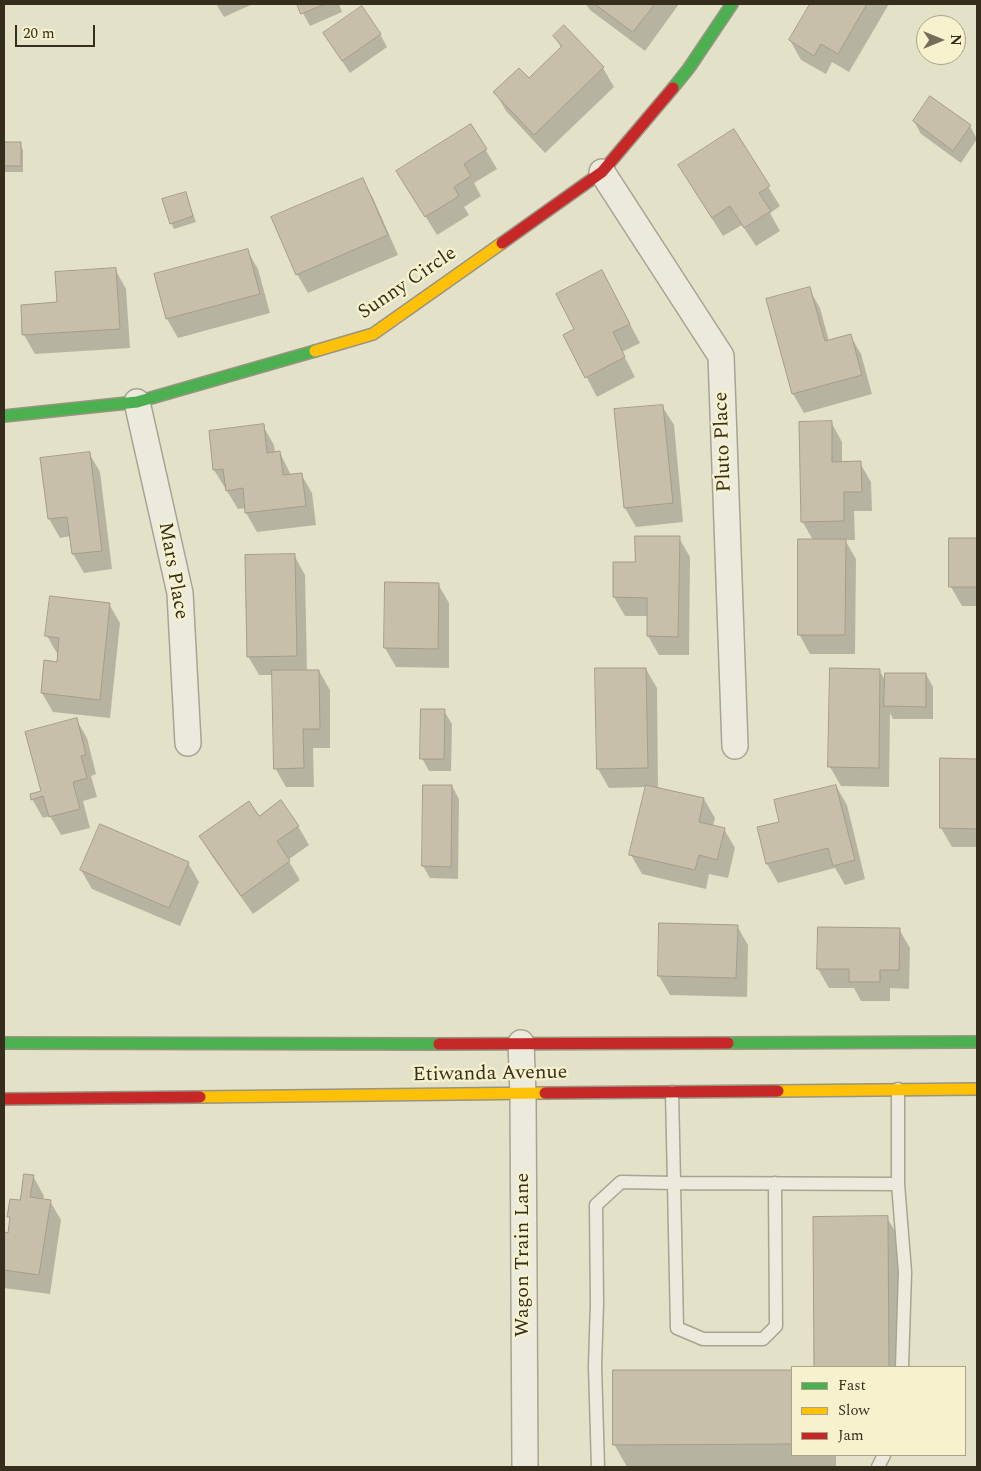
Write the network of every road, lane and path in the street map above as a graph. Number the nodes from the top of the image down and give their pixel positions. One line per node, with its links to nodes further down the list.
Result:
1 (732, 4): 2 (main road, Sunny Circle)
2 (602, 172): 3 (main road, Sunny Circle); 6 (street, Pluto Place)
3 (137, 402): 4 (main road, Sunny Circle); 5 (street, Mars Place)
4 (4, 416)
5 (188, 743)
6 (735, 746)
7 (977, 1042): 9 (main road, Etiwanda Avenue)
8 (4, 1043): 9 (main road, Etiwanda Avenue)
9 (521, 1043): 13 (street, Wagon Train Lane)
10 (898, 1089): 11 (main road, Etiwanda Avenue); 12 (main road, Etiwanda Avenue); 17 (lane)
11 (977, 1089)
12 (672, 1092): 13 (main road, Etiwanda Avenue); 15 (lane)
13 (523, 1094): 14 (main road, Etiwanda Avenue); 19 (street, Wagon Train Lane)
14 (4, 1099)
15 (674, 1183): 16 (lane); 16 (lane); 20 (lane)
16 (776, 1183): 17 (lane)
17 (898, 1184): 18 (lane)
18 (902, 1366)
19 (525, 1467)
20 (598, 1467)

